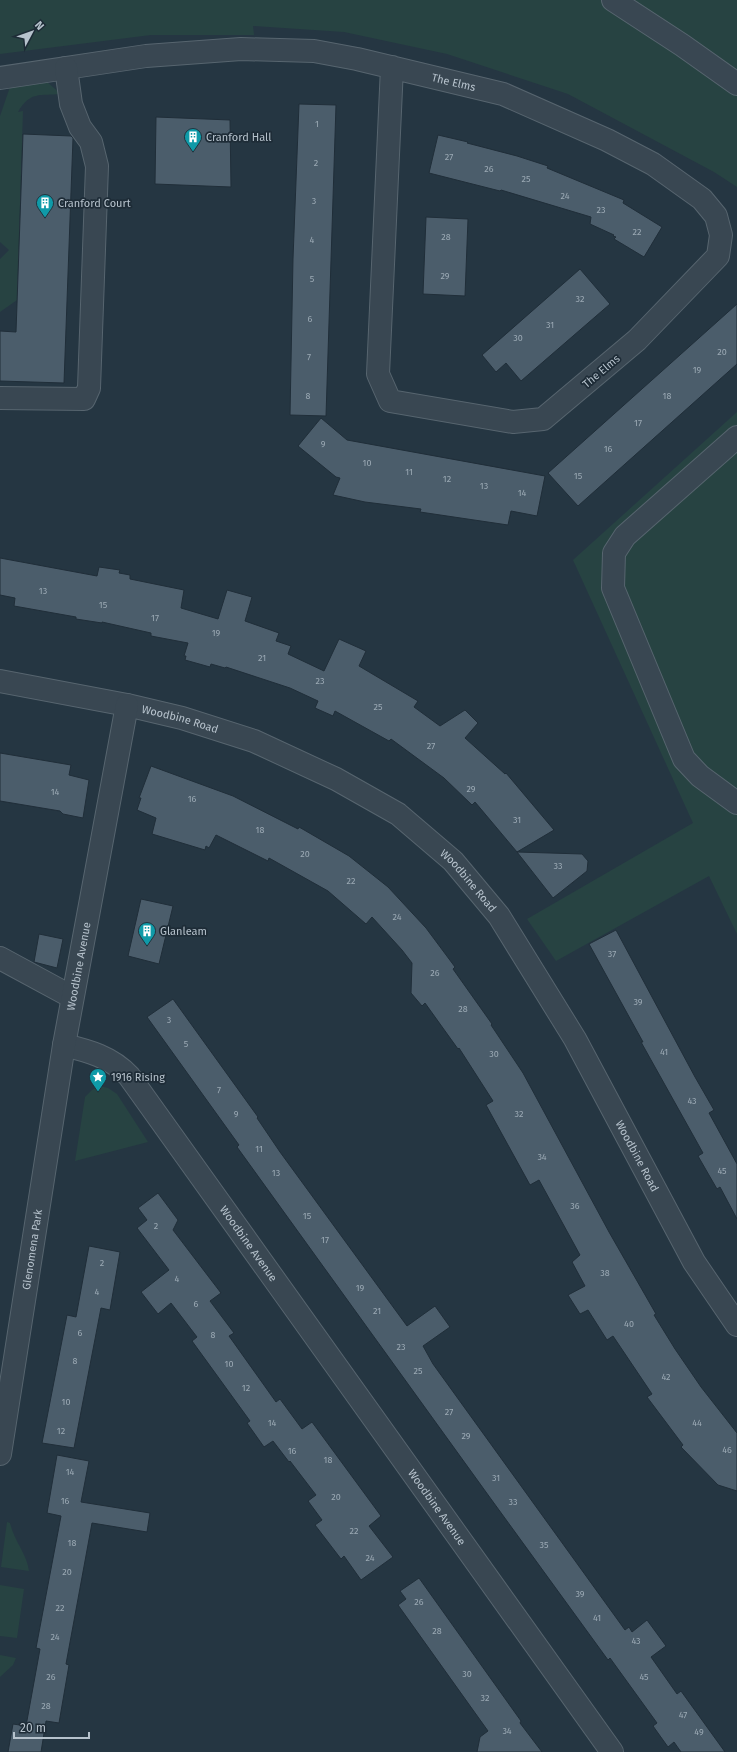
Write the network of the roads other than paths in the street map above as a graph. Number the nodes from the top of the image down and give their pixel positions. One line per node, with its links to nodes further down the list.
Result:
1 (613, 0): 5 (street)
2 (392, 67): 2 (street, The Elms); 3 (street, The Elms)
3 (66, 68): 4 (street, The Elms); 6 (street)
4 (0, 78)
5 (737, 84)
6 (0, 398)
7 (737, 437): 10 (street)
8 (0, 681): 9 (street, Woodbine Road)
9 (127, 705): 12 (street, Woodbine Avenue); 14 (street, Woodbine Road)
10 (737, 803)
11 (0, 958): 12 (street)
12 (72, 996): 13 (street, Woodbine Avenue)
13 (64, 1045): 15 (street, Glenomena Park); 16 (street, Woodbine Avenue)
14 (737, 1325)
15 (0, 1454)
16 (612, 1752)

